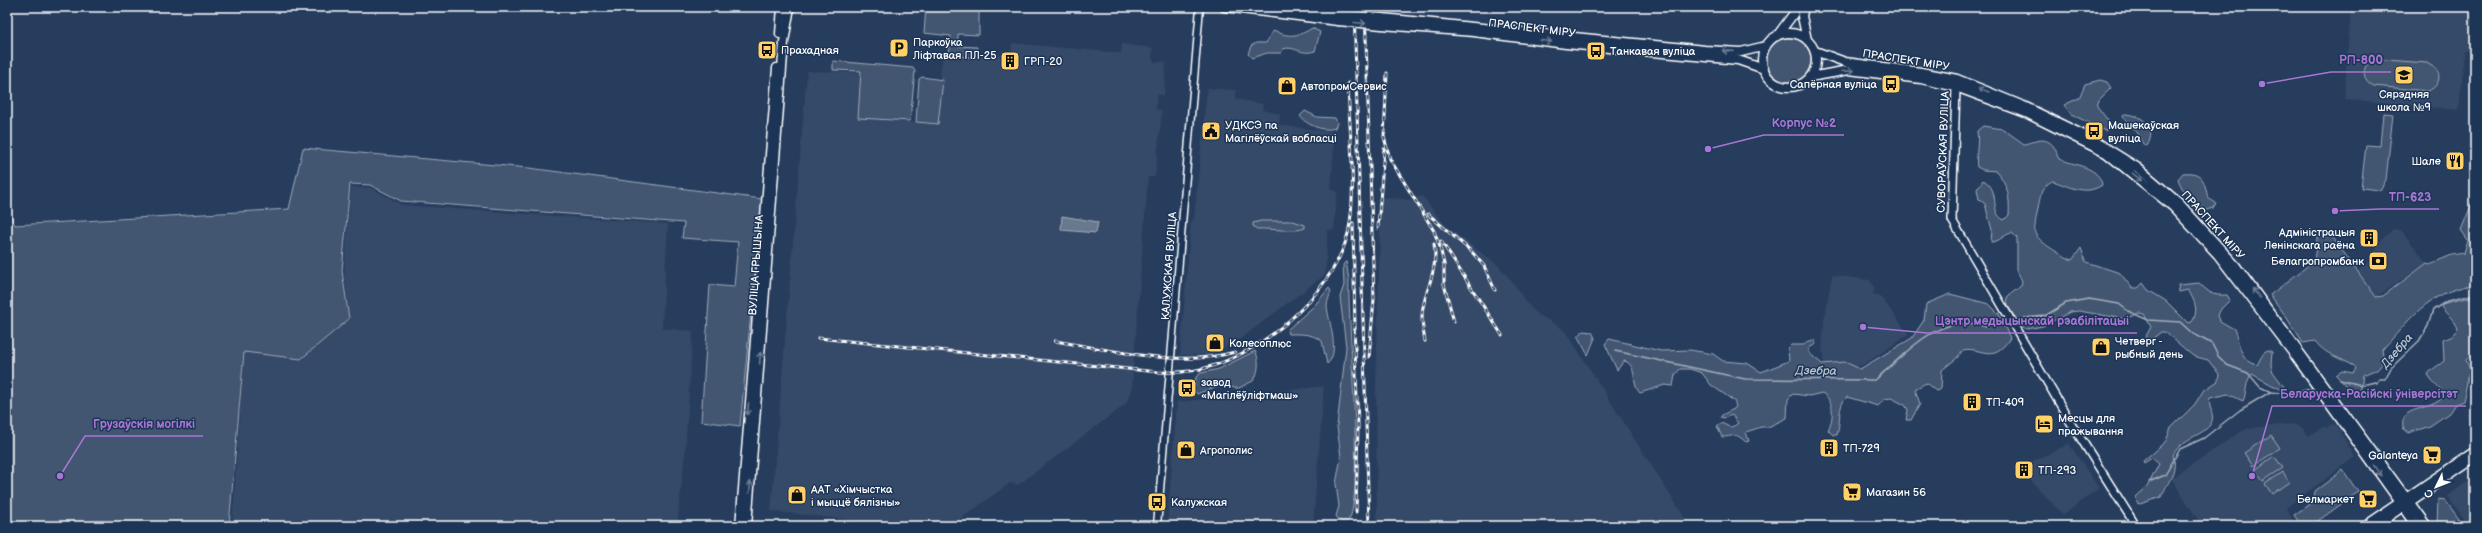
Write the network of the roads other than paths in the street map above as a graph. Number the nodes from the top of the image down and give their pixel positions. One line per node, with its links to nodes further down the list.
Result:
1 (782, 7): 21 (main road, ВУЛІЦА ГРЫШЫНА, one-way to 21)
2 (790, 7): 22 (main road, ВУЛІЦА ГРЫШЫНА, one-way to 2)
3 (1200, 7): 23 (street, КАЛУЖСКАЯ ВУЛІЦА)
4 (1224, 7): 8 (main road, ПРАСПЕКТ МІРУ)
5 (1280, 7): 8 (main road, ПРАСПЕКТ МІРУ)
6 (1796, 7): 10 (main road, ПРАСПЕКТ МІРУ)
7 (1804, 7): 11 (main road)
8 (1338, 18): 9 (main road, ПРАСПЕКТ МІРУ, bridge)
9 (1382, 22): 12 (main road, ПРАСПЕКТ МІРУ, one-way to 9); 14 (main road, ПРАСПЕКТ МІРУ, one-way to 14)
10 (1776, 37): 11 (main road); 12 (main road, ПРАСПЕКТ МІРУ)
11 (1807, 40): 13 (main road)
12 (1766, 46): 14 (main road)
13 (1815, 51): 15 (main road); 17 (main road, ПРАСПЕКТ МІРУ, one-way to 13)
14 (1764, 69): 15 (main road, ПРАСПЕКТ МІРУ)
15 (1810, 77): 16 (main road, ПРАСПЕКТ МІРУ, one-way to 16)
16 (1956, 86): 17 (main road, ПРАСПЕКТ МІРУ, one-way to 17); 24 (main road, СУВОРАЎСКАЯ ВУЛІЦА)
17 (2296, 351): 20 (main road, ПРАСПЕКТ МІРУ)
18 (2475, 450): 20 (main road)
19 (2475, 457): 20 (main road)
20 (2405, 502): 25 (main road); 26 (main road); 27 (main road, ПРАСПЕКТ МІРУ); 28 (main road, ПРАСПЕКТ МІРУ)
21 (740, 526)
22 (747, 526)
23 (1157, 526)
24 (2136, 526)
25 (2365, 526)
26 (2375, 526)
27 (2417, 526)
28 (2426, 526)

